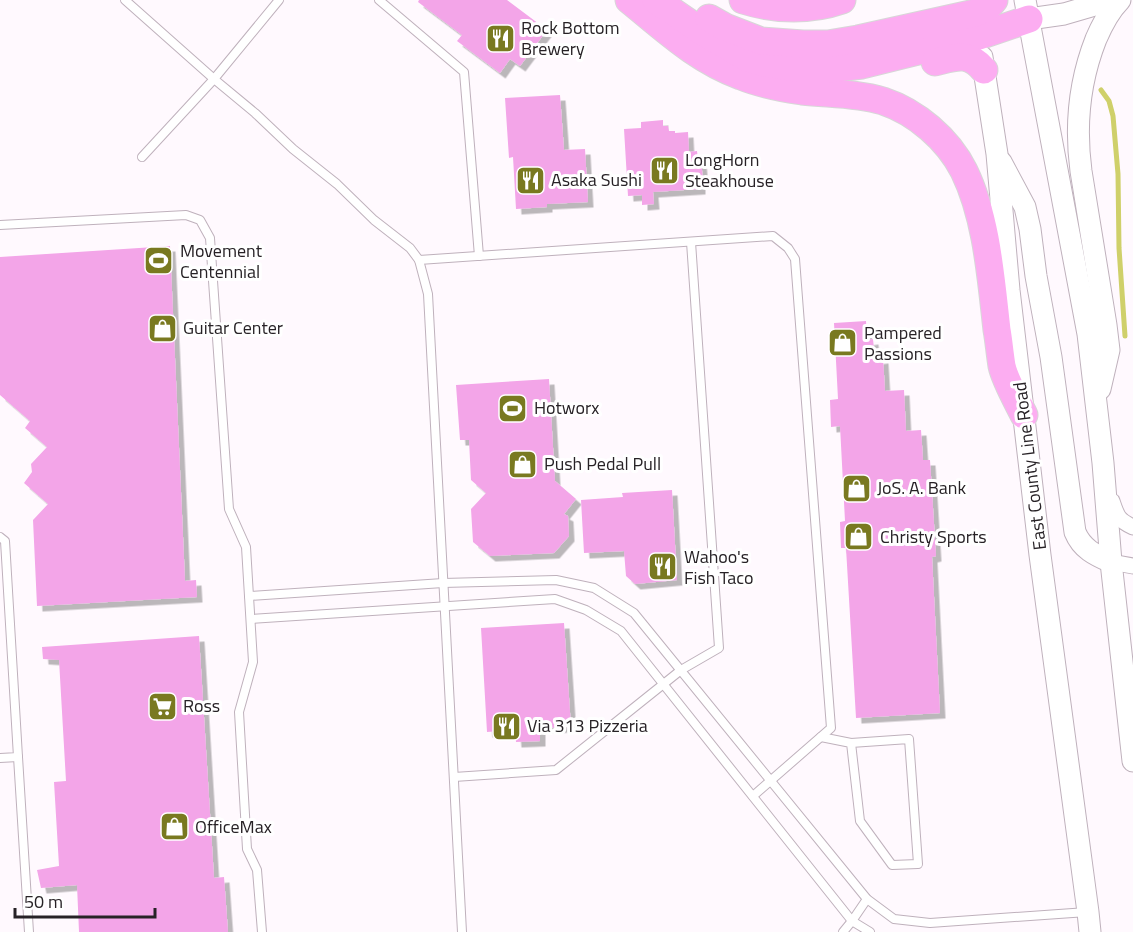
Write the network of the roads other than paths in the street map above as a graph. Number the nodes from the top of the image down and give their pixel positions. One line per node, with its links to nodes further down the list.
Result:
1 (125, 0): 15 (lane)
2 (279, 0): 15 (lane)
3 (379, 0): 20 (lane)
4 (629, 0): 23 (highway)
5 (651, 0): 14 (highway)
6 (656, 0): 13 (highway)
7 (684, 0): 13 (highway)
8 (743, 0): 9 (highway)
9 (842, 0)
10 (1112, 0): 12 (main road)
11 (1120, 0): 22 (main road)
12 (1027, 9): 13 (highway); 22 (main road)
13 (980, 12): 14 (main road, East County Line Road)
14 (984, 70): 16 (main road, East County Line Road)
15 (214, 79): 17 (lane); 21 (lane)
16 (997, 154): 23 (main road, East County Line Road); 27 (main road)
17 (142, 158)
18 (0, 225): 30 (lane)
19 (691, 242): 20 (lane); 33 (lane); 35 (lane)
20 (479, 256): 21 (lane)
21 (419, 260): 29 (lane)
22 (1096, 404): 24 (main road)
23 (1024, 416): 45 (main road, East County Line Road)
24 (1103, 464): 25 (street); 27 (main road)
25 (1133, 527)
26 (0, 537): 37 (lane)
27 (1111, 562): 28 (street); 39 (main road)
28 (1133, 566)
29 (443, 583): 30 (lane); 31 (lane); 33 (lane)
30 (249, 596): 32 (lane)
31 (444, 606): 32 (lane); 34 (lane); 40 (lane)
32 (251, 619): 47 (lane)
33 (681, 670): 34 (lane); 41 (lane)
34 (663, 684): 40 (lane); 42 (lane)
35 (821, 737): 36 (lane); 41 (lane)
36 (851, 743): 36 (lane)
37 (18, 757): 38 (lane); 46 (lane)
38 (0, 759)
39 (1133, 760)
40 (454, 777): 48 (lane)
41 (771, 781): 42 (lane); 43 (lane)
42 (753, 796): 44 (lane)
43 (867, 899): 44 (lane); 45 (lane)
44 (852, 921): 49 (lane); 50 (lane)
45 (1089, 922)
46 (29, 932)
47 (262, 932)
48 (462, 932)
49 (843, 932)
50 (870, 932)

